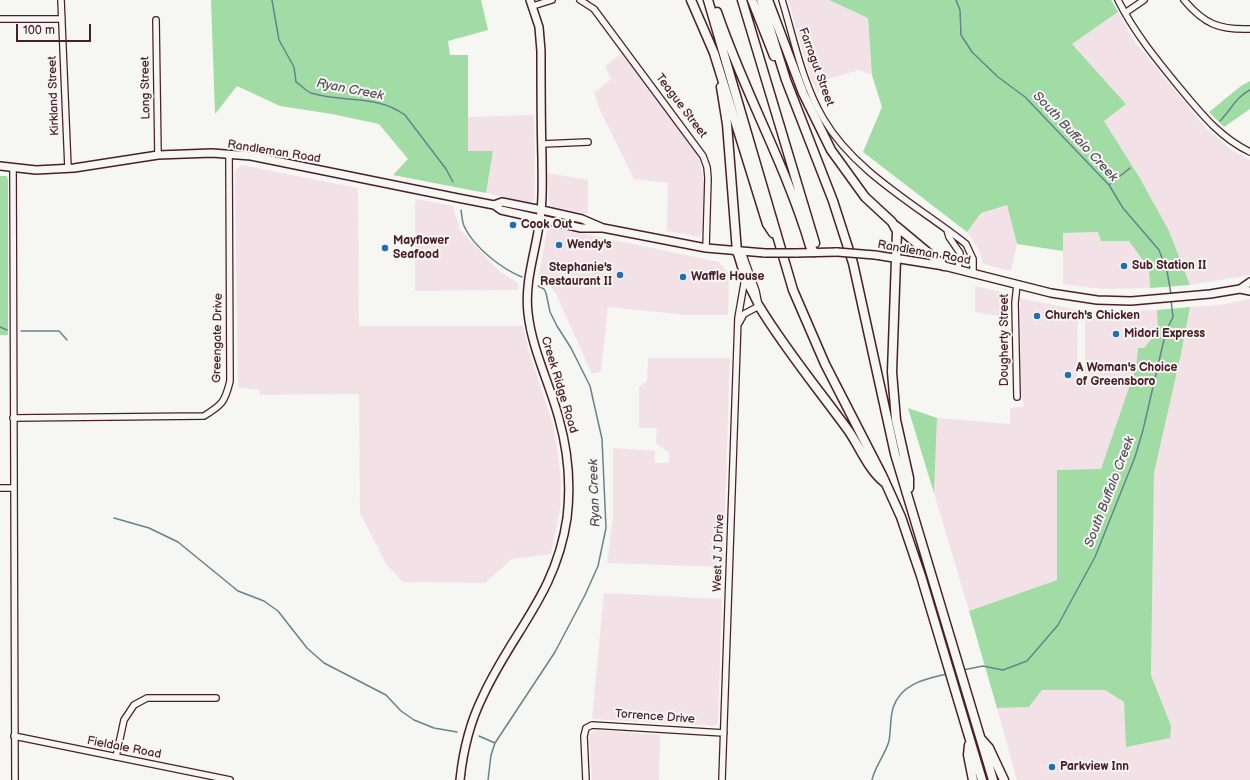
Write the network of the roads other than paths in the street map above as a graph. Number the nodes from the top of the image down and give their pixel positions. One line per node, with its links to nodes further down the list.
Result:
1 (61, 0): 17 (street, Kirkland Street)
2 (552, 0): 15 (street)
3 (580, 0): 38 (street, Teague Street)
4 (692, 0): 21 (highway)
5 (708, 0): 37 (highway)
6 (713, 0): 40 (highway)
7 (742, 0): 40 (highway)
8 (752, 0): 22 (highway)
9 (761, 0): 22 (highway)
10 (768, 0): 34 (highway)
11 (782, 0): 36 (street, Farragut Street)
12 (1118, 0): 16 (street)
13 (1144, 0): 16 (street)
14 (1184, 0): 20 (street)
15 (531, 3): 24 (main road, Creek Ridge Road)
16 (1125, 13): 25 (street)
17 (62, 19): 18 (street); 30 (street, Kirkland Street)
18 (0, 20)
19 (156, 20): 27 (street, Long Street)
20 (1250, 29)
21 (714, 53): 37 (highway); 39 (highway)
22 (786, 80): 57 (highway)
23 (588, 142): 24 (street)
24 (542, 144): 32 (main road, Creek Ridge Road)
25 (1250, 152)
26 (229, 154): 27 (main road, Randleman Road); 31 (main road, Randleman Road); 53 (street, Greengate Drive)
27 (158, 155): 30 (main road, Randleman Road)
28 (0, 166): 29 (main road, Randleman Road)
29 (13, 168): 30 (main road, Randleman Road); 53 (street)
30 (68, 168)
31 (494, 205): 32 (main road, Randleman Road); 33 (main road, Randleman Road)
32 (542, 210): 33 (main road, Creek Ridge Road); 35 (main road, Randleman Road)
33 (540, 218): 35 (main road, Randleman Road); 66 (main road, Creek Ridge Road)
34 (892, 222): 41 (highway); 42 (highway)
35 (603, 228): 38 (main road, Randleman Road)
36 (947, 230): 43 (street, Farragut Street); 44 (street, Farragut Street)
37 (777, 240): 54 (highway)
38 (706, 248): 39 (main road, Randleman Road)
39 (740, 252): 40 (main road, Randleman Road, bridge); 45 (main road, West J J Drive); 50 (street)
40 (814, 252): 41 (main road, Randleman Road, bridge)
41 (896, 258): 42 (main road, Randleman Road); 57 (highway)
42 (944, 266): 43 (main road, Randleman Road)
43 (958, 269): 44 (main road, Randleman Road)
44 (973, 273): 47 (main road, Randleman Road)
45 (745, 278): 50 (main road, West J J Drive); 51 (street, West J J Drive)
46 (1250, 282): 48 (main road, Randleman Road)
47 (1017, 284): 48 (main road, Randleman Road); 52 (street, Dougherty Street)
48 (1240, 289): 49 (main road, Randleman Road)
49 (1250, 291)
50 (758, 306): 51 (street); 54 (highway)
51 (738, 327): 59 (street, West J J Drive)
52 (1017, 397)
53 (13, 418): 56 (street)
54 (887, 484): 62 (highway)
55 (0, 488): 56 (street)
56 (14, 488): 60 (street)
57 (909, 499): 61 (highway)
58 (216, 698): 63 (street)
59 (724, 733): 67 (street, Torrence Drive); 68 (street, West J J Drive)
60 (14, 736): 63 (street, Fieldale Road); 64 (street)
61 (980, 737): 71 (highway); 72 (highway)
62 (970, 740): 69 (highway); 70 (highway)
63 (116, 757): 65 (street, Fieldale Road)
64 (15, 780)
65 (230, 780)
66 (460, 780)
67 (586, 780)
68 (722, 780)
69 (973, 780)
70 (982, 780)
71 (993, 780)
72 (1004, 780)

